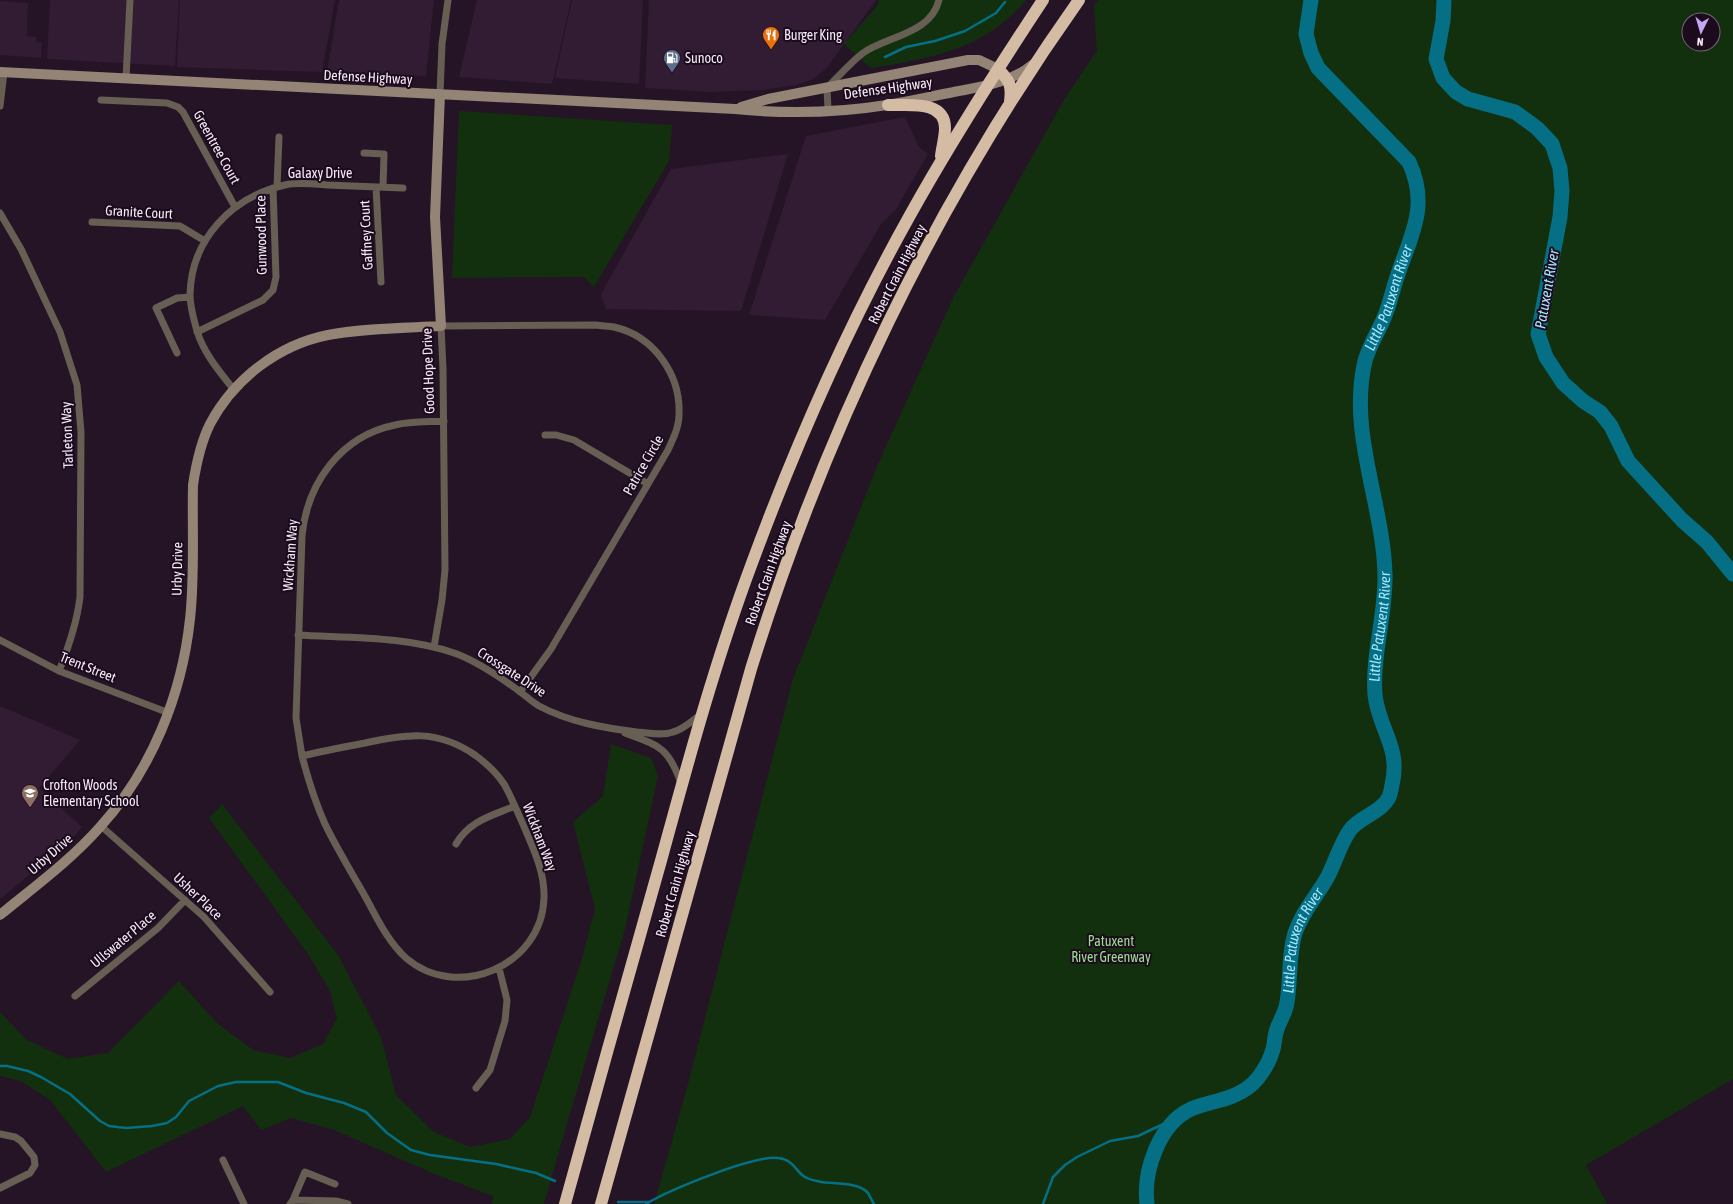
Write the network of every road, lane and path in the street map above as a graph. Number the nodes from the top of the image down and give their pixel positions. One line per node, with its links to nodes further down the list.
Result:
1 (130, 0): 9 (street)
2 (448, 0): 13 (street)
3 (939, 0): 12 (street)
4 (1043, 0): 7 (highway, Robert Crain Highway)
5 (1079, 0): 6 (highway, Robert Crain Highway)
6 (1037, 60): 10 (main road, Defense Highway); 15 (highway, Robert Crain Highway)
7 (998, 69): 10 (highway); 11 (highway, Robert Crain Highway); 12 (main road, Defense Highway)
8 (2, 72): 9 (main road, Defense Highway); 17 (street)
9 (126, 78): 13 (main road, Defense Highway)
10 (1008, 80): 11 (main road, Defense Highway); 15 (highway)
11 (986, 86): 16 (main road, Defense Highway); 22 (highway, Robert Crain Highway)
12 (827, 88): 18 (main road, Defense Highway); 19 (street)
13 (440, 94): 18 (main road, Defense Highway); 32 (main road, Good Hope Drive)
14 (101, 100): 26 (street, Greentree Court)
15 (1010, 104): 66 (highway, Robert Crain Highway)
16 (888, 105): 19 (main road, Defense Highway); 22 (highway)
17 (0, 106)
18 (735, 109): 19 (main road, Defense Highway)
19 (828, 110)
20 (279, 137): 23 (street, Gunwood Place)
21 (364, 153): 24 (street, Gaffney Court)
22 (940, 163): 44 (highway, Robert Crain Highway)
23 (275, 187): 24 (street, Galaxy Drive); 26 (street, Galaxy Drive); 33 (street, Gunwood Place)
24 (380, 187): 25 (street, Galaxy Drive); 30 (street, Gaffney Court)
25 (403, 188)
26 (235, 207): 29 (street, Galaxy Drive)
27 (0, 213): 42 (street, Tarleton Way)
28 (92, 222): 29 (street, Granite Court)
29 (205, 241): 31 (street, Galaxy Drive)
30 (381, 282)
31 (190, 297): 33 (street, Galaxy Drive); 34 (street)
32 (441, 326): 35 (main road, Urby Drive); 36 (street, Good Hope Drive); 38 (street, Patrice Circle)
33 (197, 332): 35 (street, Galaxy Drive)
34 (177, 353)
35 (234, 390): 45 (main road, Urby Drive)
36 (444, 421): 39 (street, Wickham Way); 41 (street, Good Hope Drive)
37 (545, 435): 38 (street)
38 (648, 484): 43 (street, Patrice Circle)
39 (298, 635): 41 (street, Crossgate Drive); 47 (street, Wickham Way)
40 (0, 640): 42 (street, Trent Street)
41 (434, 647): 43 (street, Crossgate Drive)
42 (59, 670): 45 (street, Trent Street)
43 (520, 692): 46 (street, Crossgate Drive)
44 (703, 712): 46 (street, Crossgate Drive); 48 (highway, Robert Crain Highway)
45 (169, 713): 50 (main road, Urby Drive)
46 (614, 729): 48 (street, Crossgate Drive)
47 (302, 756): 49 (street, Wickham Way); 54 (street, Wickham Way)
48 (682, 784): 65 (highway, Robert Crain Highway)
49 (515, 806): 51 (street); 54 (street, Wickham Way)
50 (101, 826): 52 (street, Usher Place); 53 (main road, Urby Drive)
51 (456, 844)
52 (185, 900): 55 (street, Usher Place); 56 (street, Ullswater Place)
53 (0, 915)
54 (499, 968): 57 (street)
55 (270, 992)
56 (75, 996)
57 (476, 1088)
58 (0, 1134): 61 (street)
59 (223, 1160): 63 (street)
60 (334, 1184): 62 (street)
61 (0, 1188)
62 (292, 1202): 64 (street)
63 (244, 1204)
64 (348, 1204)
65 (564, 1204)
66 (601, 1204)

